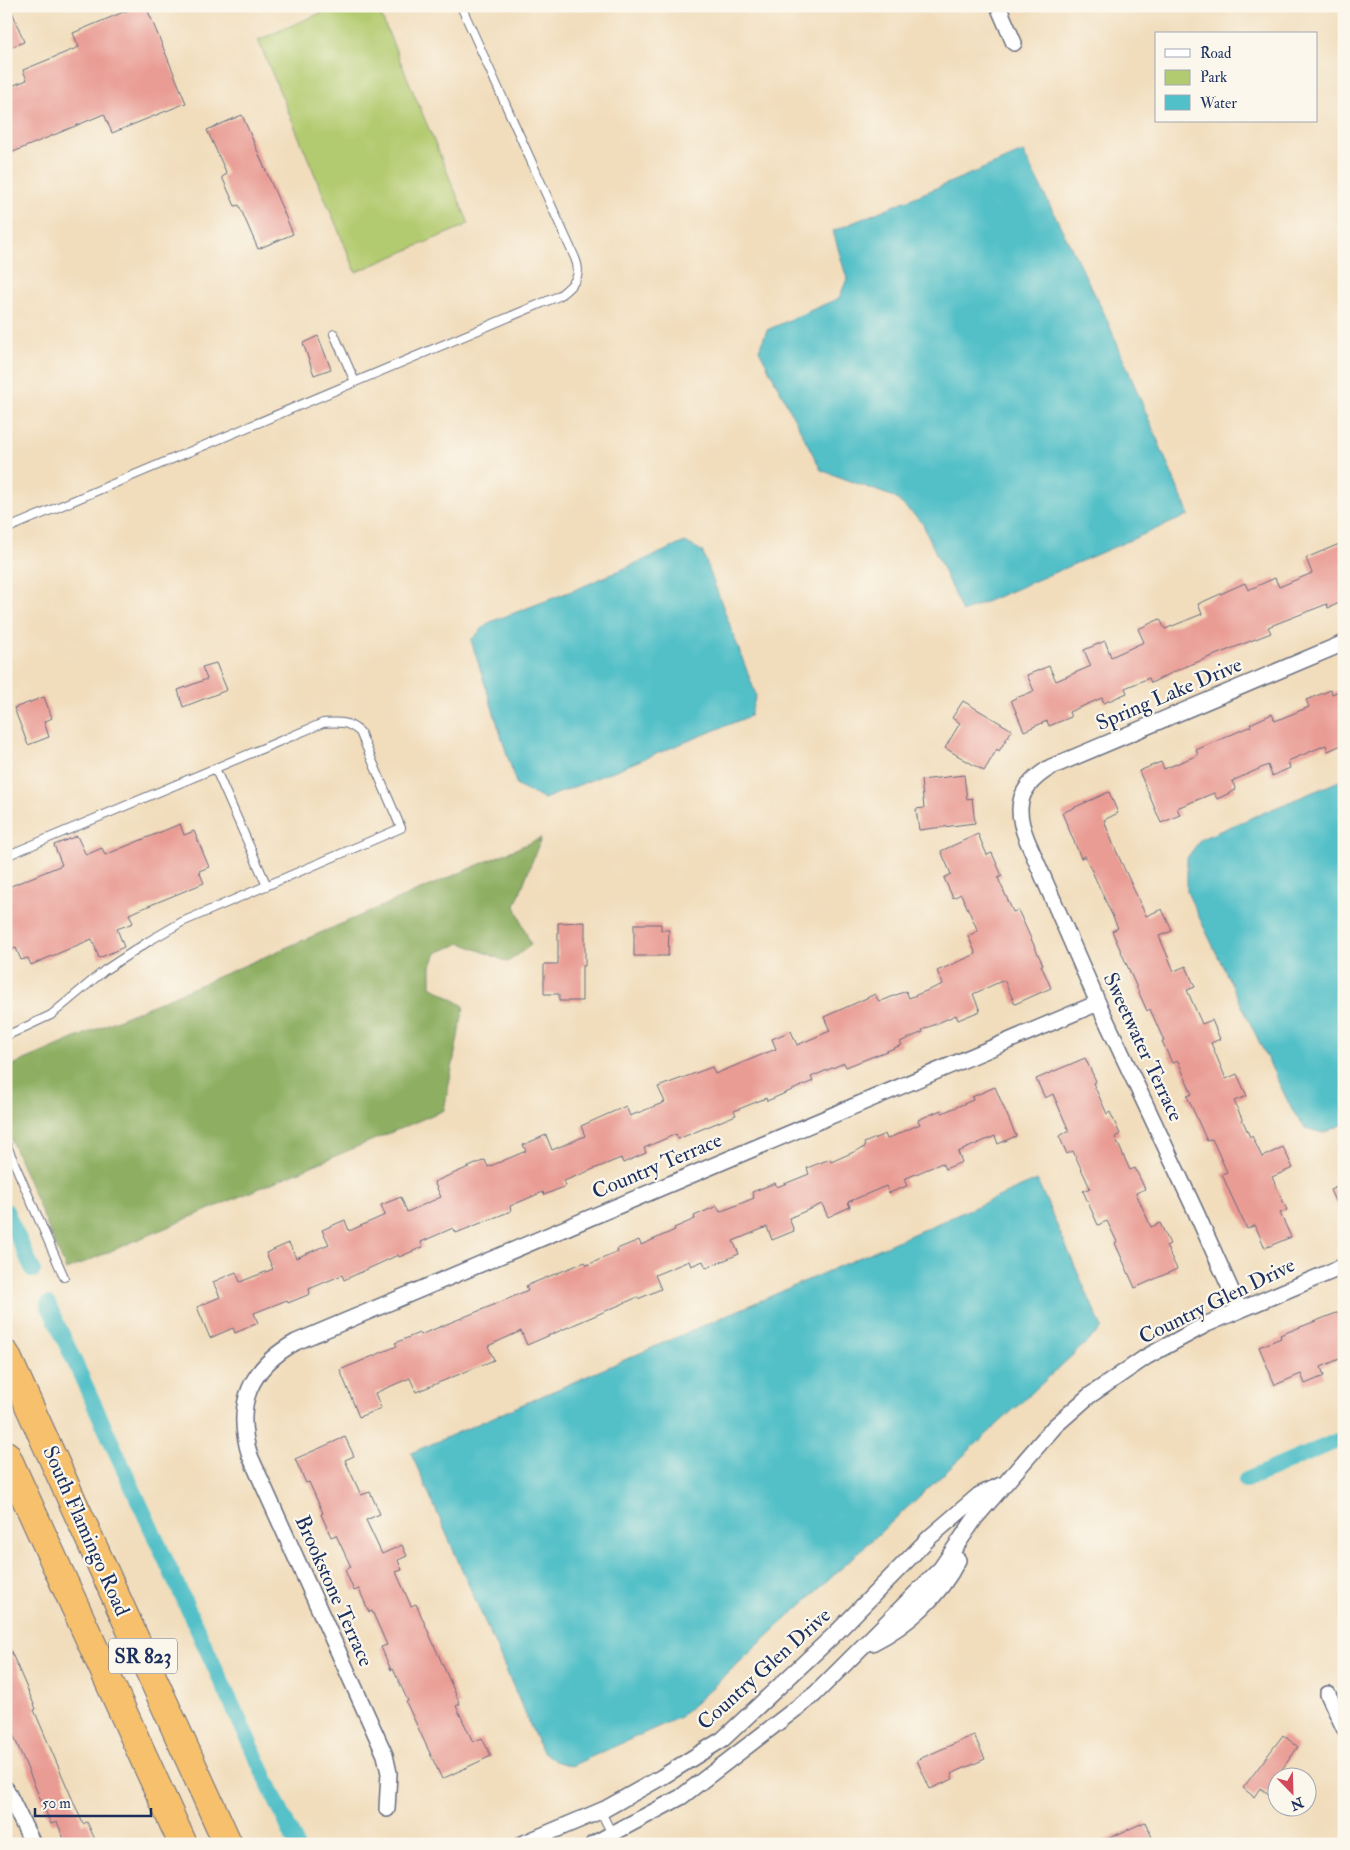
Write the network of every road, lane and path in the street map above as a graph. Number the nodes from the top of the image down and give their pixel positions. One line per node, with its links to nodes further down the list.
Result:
1 (461, 6): 5 (lane)
2 (998, 6): 3 (street)
3 (1014, 43)
4 (334, 334): 5 (lane)
5 (355, 382): 6 (lane)
6 (6, 529)
7 (1344, 643): 9 (street, Spring Lake Drive)
8 (215, 768): 10 (lane); 11 (lane); 11 (lane)
9 (1021, 798): 12 (street, Sweetwater Terrace)
10 (6, 856)
11 (267, 886): 13 (lane)
12 (1098, 1003): 17 (street, Sweetwater Terrace); 19 (street, Country Terrace)
13 (7, 1033)
14 (6, 1144): 16 (lane)
15 (1344, 1266): 17 (street, Country Glen Drive)
16 (64, 1276)
17 (1240, 1310): 21 (street, Country Glen Drive)
18 (6, 1355): 30 (highway, South Flamingo Road / SR 823)
19 (249, 1391): 25 (street, Brookstone Terrace)
20 (6, 1456): 29 (highway, South Flamingo Road / SR 823)
21 (1004, 1484): 26 (street, Country Glen Drive); 27 (street, Country Glen Drive)
22 (1328, 1694): 23 (street)
23 (1344, 1728)
24 (6, 1789): 28 (street)
25 (386, 1809)
26 (600, 1810): 27 (lane); 31 (street, Country Glen Drive)
27 (615, 1839): 32 (street, Country Glen Drive)
28 (33, 1844)
29 (182, 1844)
30 (228, 1844)
31 (522, 1844)
32 (594, 1844)

